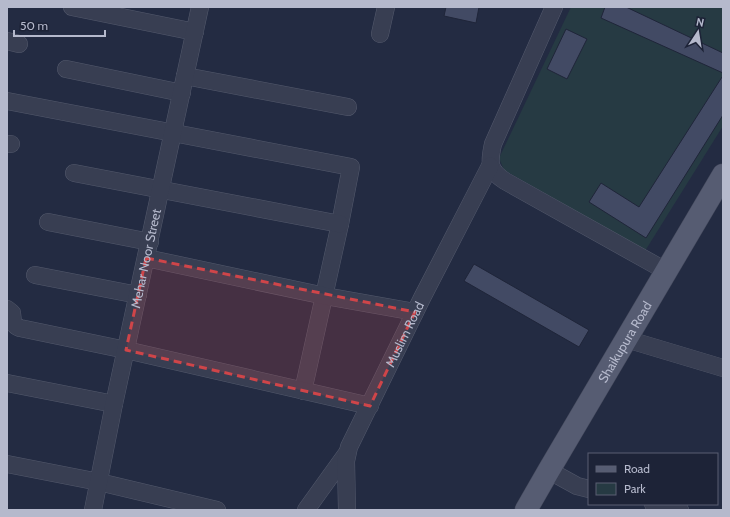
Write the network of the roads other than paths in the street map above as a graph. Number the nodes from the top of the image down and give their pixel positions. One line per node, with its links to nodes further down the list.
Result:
1 (72, 7): 5 (street)
2 (200, 7): 5 (street, Mehar Noor Street)
3 (386, 7): 6 (street)
4 (554, 7): 13 (street, Muslim Road)
5 (195, 32): 8 (street, Mehar Noor Street)
6 (380, 34)
7 (66, 69): 9 (street)
8 (186, 76): 9 (street, Mehar Noor Street); 11 (street)
9 (182, 93): 12 (street, Mehar Noor Street)
10 (7, 101): 12 (street)
11 (348, 107)
12 (173, 134): 16 (street, Mehar Noor Street); 19 (street)
13 (490, 166): 22 (street); 27 (street, Muslim Road)
14 (74, 173): 16 (street)
15 (723, 174): 22 (main road, Shaikupura Road)
16 (161, 190): 19 (street); 20 (street, Mehar Noor Street)
17 (723, 194): 28 (main road, Shaikupura Road)
18 (48, 222): 20 (street)
19 (340, 224): 25 (street)
20 (150, 242): 21 (street, Mehar Noor Street)
21 (146, 258): 24 (street, Mehar Noor Street); 25 (street)
22 (666, 271): 45 (main road, Shaikupura Road)
23 (35, 275): 24 (street)
24 (138, 296): 29 (street, Mehar Noor Street)
25 (325, 296): 27 (street); 32 (street)
26 (7, 309): 29 (street)
27 (415, 312): 34 (street, Muslim Road)
28 (636, 342): 30 (street); 37 (main road, Shaikupura Road)
29 (126, 350): 32 (street); 33 (street, Mehar Noor Street)
30 (723, 368)
31 (7, 383): 33 (street)
32 (303, 391): 34 (street)
33 (114, 404): 38 (street, Mehar Noor Street)
34 (370, 406): 35 (street, Muslim Road)
35 (347, 453): 43 (street); 44 (street, Muslim Road)
36 (7, 464): 38 (street)
37 (557, 475): 39 (street); 46 (main road, Shaikupura Road)
38 (98, 482): 41 (street, Mehar Noor Street); 42 (street)
39 (588, 489)
40 (658, 505): 47 (street)
41 (93, 510)
42 (217, 510)
43 (306, 510)
44 (347, 510)
45 (526, 510)
46 (538, 510)
47 (680, 510)

